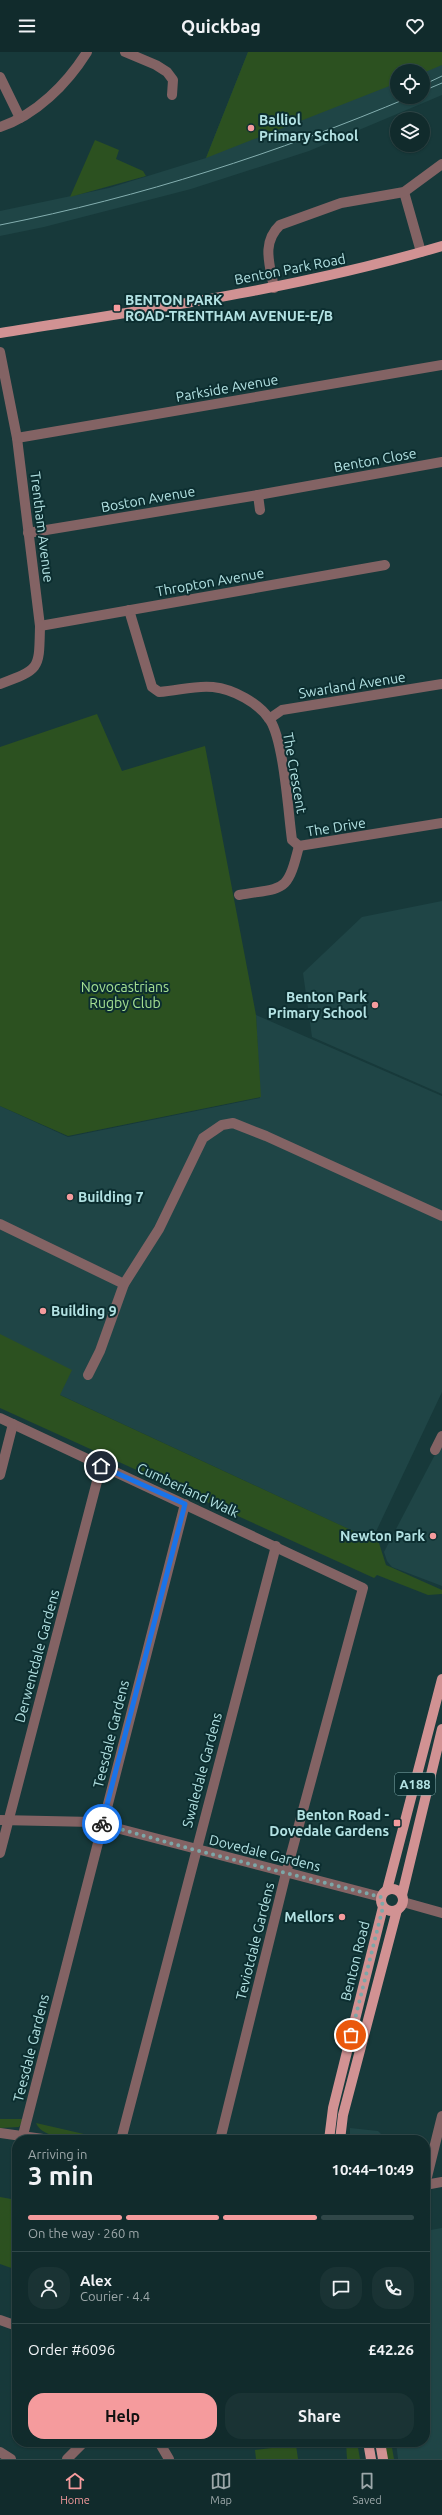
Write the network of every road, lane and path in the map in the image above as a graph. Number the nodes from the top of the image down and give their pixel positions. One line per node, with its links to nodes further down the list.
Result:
1 (87, 52): 5 (street)
2 (125, 52): 4 (street)
3 (0, 77): 5 (street)
4 (172, 95)
5 (20, 118): 6 (street)
6 (0, 127)
7 (442, 164): 8 (street)
8 (404, 192): 10 (street); 11 (street)
9 (442, 246): 10 (main road, Benton Park Road)
10 (421, 252): 11 (main road, Benton Park Road)
11 (274, 288): 12 (main road, Benton Park Road)
12 (0, 333)
13 (0, 352): 15 (street, Trentham Avenue)
14 (442, 364): 15 (street, Parkside Avenue)
15 (17, 438): 19 (street, Trentham Avenue)
16 (442, 462): 17 (street, Benton Close)
17 (258, 495): 18 (street); 19 (street, Boston Avenue)
18 (260, 510)
19 (28, 533): 22 (street, Trentham Avenue)
20 (385, 565): 21 (street, Thropton Avenue)
21 (129, 610): 22 (street, Thropton Avenue); 25 (street, The Crescent)
22 (40, 626): 23 (street, Trentham Avenue)
23 (0, 684)
24 (442, 684): 25 (street, Swarland Avenue)
25 (269, 719): 27 (street, The Crescent)
26 (442, 823): 27 (street, The Drive)
27 (299, 846): 28 (street, The Drive)
28 (239, 895)
29 (442, 1216): 31 (street)
30 (0, 1224): 31 (street)
31 (124, 1284): 32 (street)
32 (88, 1375)
33 (0, 1418): 34 (street, Cumberland Walk)
34 (13, 1424): 37 (street, Cumberland Walk); 38 (street)
35 (442, 1436): 36 (street)
36 (435, 1450)
37 (101, 1466): 39 (street, Cumberland Walk); 44 (street, Derwentdale Gardens)
38 (0, 1475)
39 (185, 1504): 40 (street, Cumberland Walk); 45 (street, Teesdale Gardens)
40 (276, 1546): 41 (street, Cumberland Walk); 46 (street, Swaledale Gardens)
41 (363, 1588): 48 (street, Teviotdale Gardens)
42 (442, 1679): 49 (main road, Benton Road / A188)
43 (442, 1729): 50 (main road, Benton Road / A188)
44 (4, 1820): 45 (street, Dovedale Gardens); 47 (street, Derwentdale Gardens)
45 (102, 1824): 46 (street, Dovedale Gardens); 54 (street, Teesdale Gardens)
46 (195, 1850): 48 (street, Dovedale Gardens); 55 (street, Swaledale Gardens)
47 (0, 1853)
48 (286, 1873): 49 (street, Dovedale Gardens); 56 (street, Teviotdale Gardens)
49 (384, 1898): 50 (main road); 50 (main road); 57 (main road, Benton Road / A188)
50 (401, 1903): 51 (street); 58 (main road, Benton Road / A188)
51 (442, 1913)
52 (442, 2116): 59 (street)
53 (0, 2133): 54 (street)
54 (23, 2135)
55 (122, 2135)
56 (221, 2135)
57 (330, 2135)
58 (341, 2135)
59 (430, 2165)
60 (442, 2182): 61 (street)
61 (430, 2184)
62 (0, 2320): 63 (street)
63 (12, 2324)
64 (79, 2447): 70 (street)
65 (162, 2447): 71 (street)
66 (369, 2447): 72 (main road)
67 (381, 2447): 73 (main road)
68 (0, 2452): 69 (street)
69 (11, 2459)
70 (67, 2459)
71 (169, 2459)
72 (371, 2459)
73 (383, 2459)

